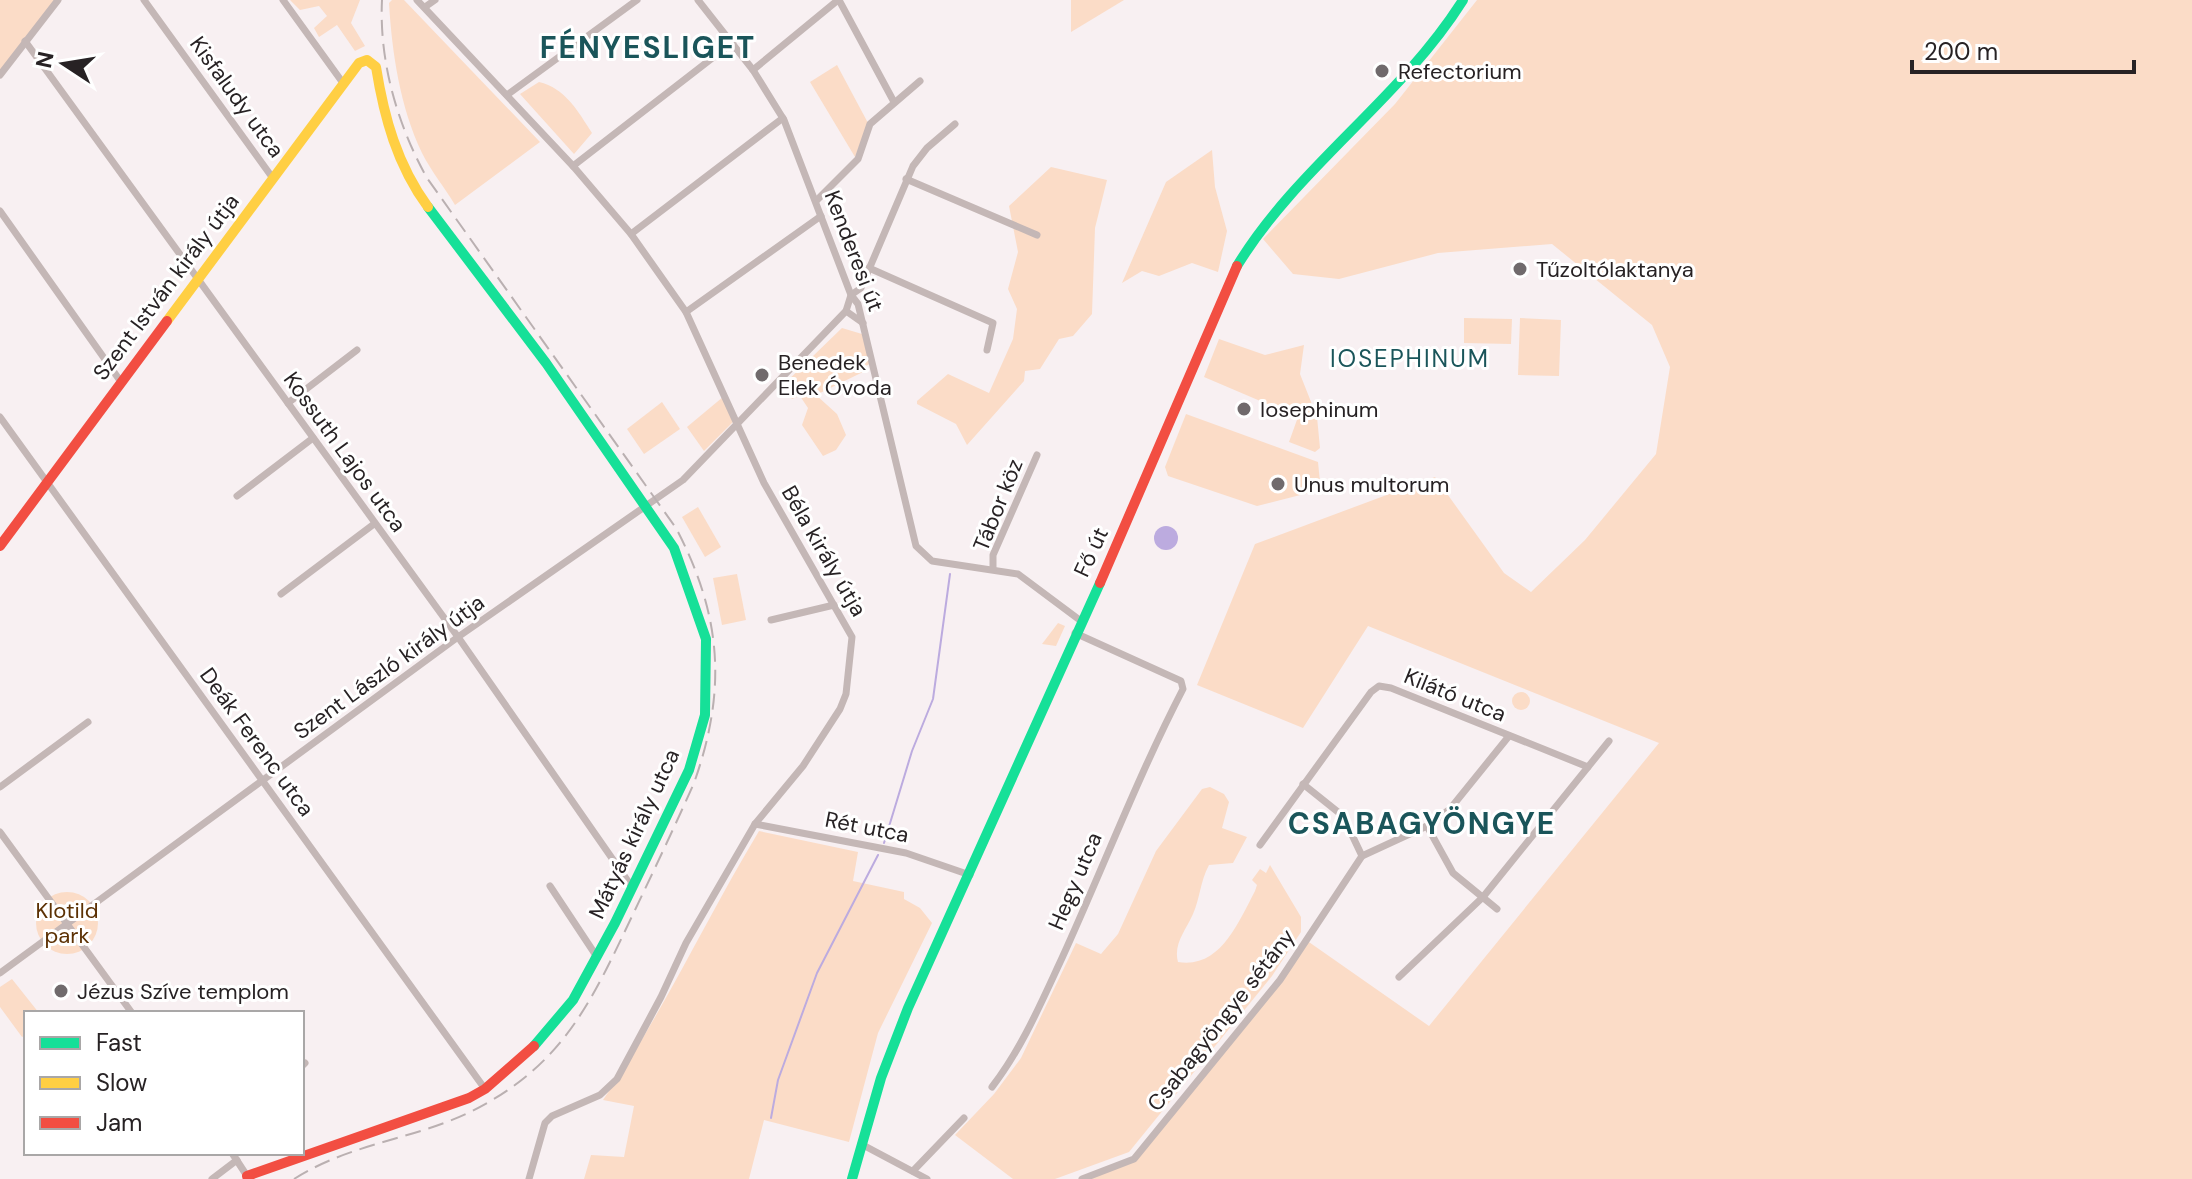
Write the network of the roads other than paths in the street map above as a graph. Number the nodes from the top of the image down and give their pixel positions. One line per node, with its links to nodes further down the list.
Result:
1 (58, 0): 11 (street)
2 (144, 0): 23 (street, Kisfaludy utca)
3 (283, 0): 17 (street)
4 (417, 0): 10 (street, Béla király útja)
5 (435, 0): 10 (street)
6 (637, 0): 18 (street)
7 (698, 0): 12 (street, Kenderesi út)
8 (838, 0): 14 (street); 19 (street)
9 (1463, 0): 53 (street, Fő út)
10 (425, 7): 18 (street, Béla király útja)
11 (25, 41): 15 (street); 31 (street, Kossuth Lajos utca)
12 (733, 42): 14 (street, Kenderesi út); 22 (street)
13 (370, 61): 17 (street, Szent István király útja); 46 (street, Mátyás király utca)
14 (753, 70): 20 (street, Kenderesi út)
15 (0, 75)
16 (920, 81): 19 (street)
17 (343, 83): 23 (street, Szent István király útja)
18 (507, 95): 22 (street, Béla király útja)
19 (894, 102): 25 (street)
20 (783, 118): 25 (street, Kenderesi út); 28 (street)
21 (955, 124): 24 (street)
22 (573, 166): 28 (street, Béla király útja)
23 (272, 177): 31 (street, Szent István király útja)
24 (906, 179): 29 (street); 30 (street)
25 (816, 201): 27 (street, Kenderesi út)
26 (0, 211): 38 (street)
27 (821, 216): 32 (street, Kenderesi út); 34 (street)
28 (631, 234): 34 (street, Béla király útja)
29 (1037, 235)
30 (869, 268): 32 (street); 37 (street)
31 (199, 278): 38 (street, Szent István király útja); 39 (street, Kossuth Lajos utca)
32 (851, 295): 33 (street); 35 (street, Kenderesi út)
33 (846, 311): 35 (street); 41 (street, Szent László király útja)
34 (686, 312): 41 (street, Béla király útja)
35 (863, 323): 49 (street, Kenderesi út)
36 (357, 350): 39 (street)
37 (987, 350)
38 (121, 382): 44 (street, Szent István király útja)
39 (288, 403): 42 (street, Kossuth Lajos utca)
40 (0, 417): 44 (street, Deák Ferenc utca)
41 (738, 425): 46 (street, Szent László király útja); 51 (street, Béla király útja)
42 (313, 438): 45 (street); 47 (street, Kossuth Lajos utca)
43 (1037, 455): 49 (street, Tábor köz)
44 (46, 481): 48 (street, Szent István király útja); 60 (street, Deák Ferenc utca)
45 (237, 496)
46 (647, 506): 55 (street, Szent László király útja); 70 (street, Mátyás király utca)
47 (374, 524): 50 (street); 55 (street, Kossuth Lajos utca)
48 (0, 546)
49 (993, 569): 53 (street, Kenderesi út)
50 (281, 594)
51 (834, 605): 52 (street); 63 (street, Béla király útja)
52 (771, 620)
53 (1081, 621): 54 (street, Fő út)
54 (1075, 633): 68 (street, Fő út); 78 (street, Hegy utca)
55 (458, 637): 60 (street, Szent László király útja); 70 (street, Kossuth Lajos utca)
56 (88, 722): 62 (street)
57 (1509, 736): 59 (street, Kilátó utca); 61 (street, Kilátó utca); 64 (street)
58 (1609, 741): 59 (street)
59 (1588, 767): 71 (street)
60 (264, 782): 73 (street, Szent László király útja); 79 (street, Deák Ferenc utca)
61 (1303, 784): 66 (street, Kilátó utca); 67 (street)
62 (0, 787)
63 (755, 824): 68 (street, Rét utca); 86 (street, Béla király útja)
64 (1427, 826): 67 (street); 71 (street)
65 (0, 832): 73 (street)
66 (1260, 845)
67 (1362, 856): 89 (street, Csabagyöngye sétány)
68 (970, 875): 81 (street, Fő út)
69 (550, 886): 74 (street)
70 (632, 887): 74 (street, Mátyás király utca)
71 (1483, 897): 72 (street); 76 (street)
72 (1497, 909)
73 (67, 924): 75 (street, Szent László király útja); 77 (street)
74 (597, 957): 79 (street, Mátyás király utca)
75 (0, 973)
76 (1399, 977)
77 (131, 1011)
78 (992, 1087)
79 (485, 1089): 84 (street, Mátyás király utca)
80 (964, 1118): 83 (street)
81 (861, 1144): 83 (street); 87 (street, Fő út)
82 (235, 1156): 84 (street); 85 (street)
83 (913, 1171): 88 (street)
84 (248, 1178)
85 (212, 1179)
86 (529, 1179)
87 (852, 1179)
88 (927, 1179)
89 (1082, 1179)

